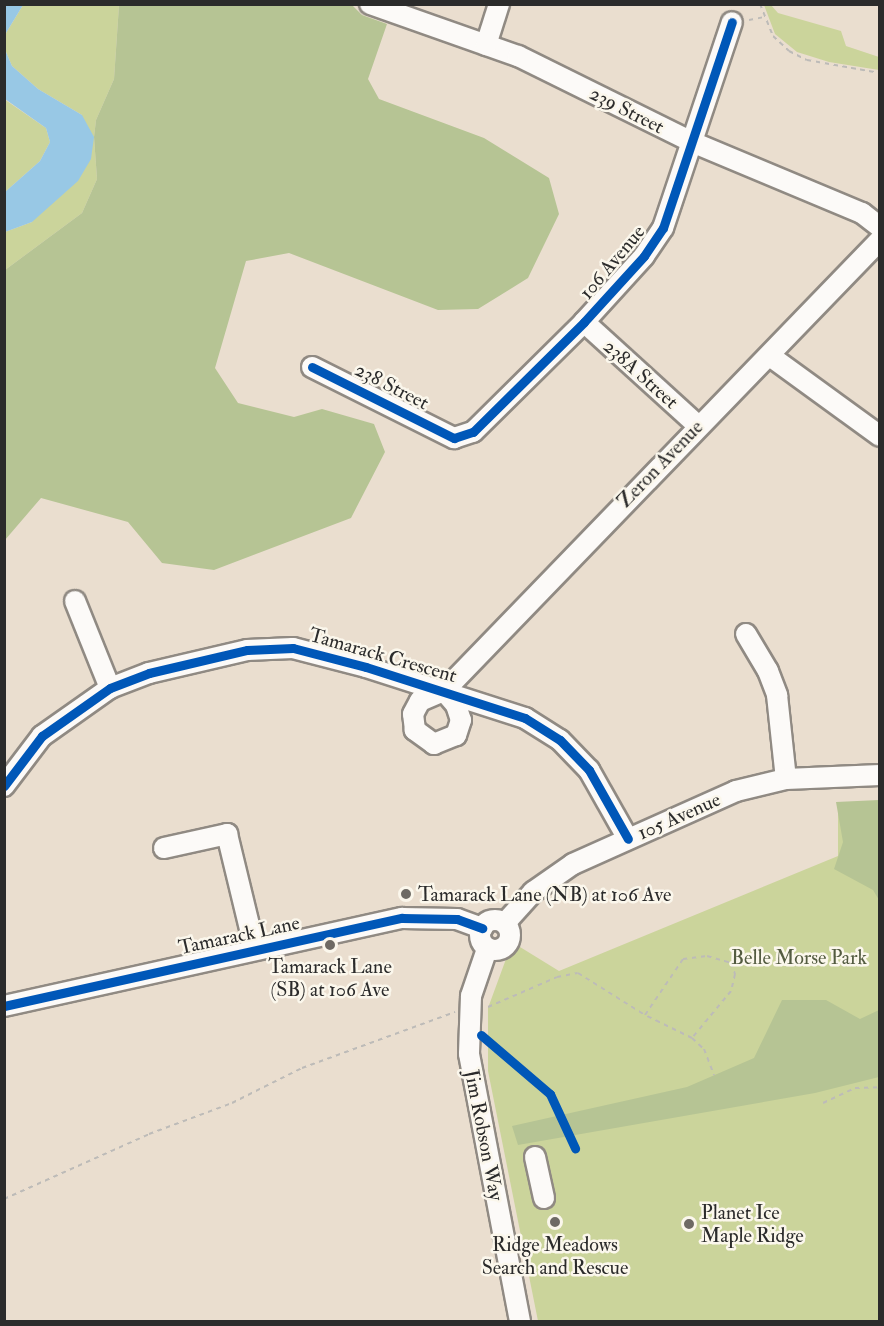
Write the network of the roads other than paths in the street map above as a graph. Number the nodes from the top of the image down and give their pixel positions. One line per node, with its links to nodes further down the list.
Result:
1 (370, 4): 4 (street, 239 Street)
2 (499, 4): 4 (street)
3 (732, 22): 5 (street, 106 Avenue)
4 (486, 45): 5 (street, 239 Street)
5 (692, 142): 6 (street, 239 Street); 8 (street, 106 Avenue)
6 (879, 227)
7 (879, 240): 9 (street, Zeron Avenue)
8 (584, 322): 11 (street, 238A Street); 13 (street, 106 Avenue)
9 (770, 356): 11 (street, Zeron Avenue); 12 (street)
10 (312, 367): 13 (street, 238 Street)
11 (697, 425): 17 (street, Zeron Avenue)
12 (879, 436)
13 (454, 438)
14 (75, 602): 16 (street)
15 (746, 634): 19 (street)
16 (110, 688): 17 (street, Tamarack Crescent); 20 (street, Tamarack Crescent)
17 (444, 691): 21 (street, Tamarack Crescent)
18 (879, 775): 19 (street, 105 Avenue)
19 (786, 779): 21 (street, 105 Avenue)
20 (4, 786)
21 (628, 838): 23 (street, 105 Avenue)
22 (164, 848): 26 (street)
23 (505, 923): 24 (street); 25 (street)
24 (482, 928): 25 (street); 26 (street, Tamarack Lane)
25 (487, 949): 30 (street, Jim Robson Way)
26 (255, 950): 27 (street, Tamarack Lane)
27 (4, 1006)
28 (536, 1157): 29 (street)
29 (544, 1198)
30 (520, 1322)

